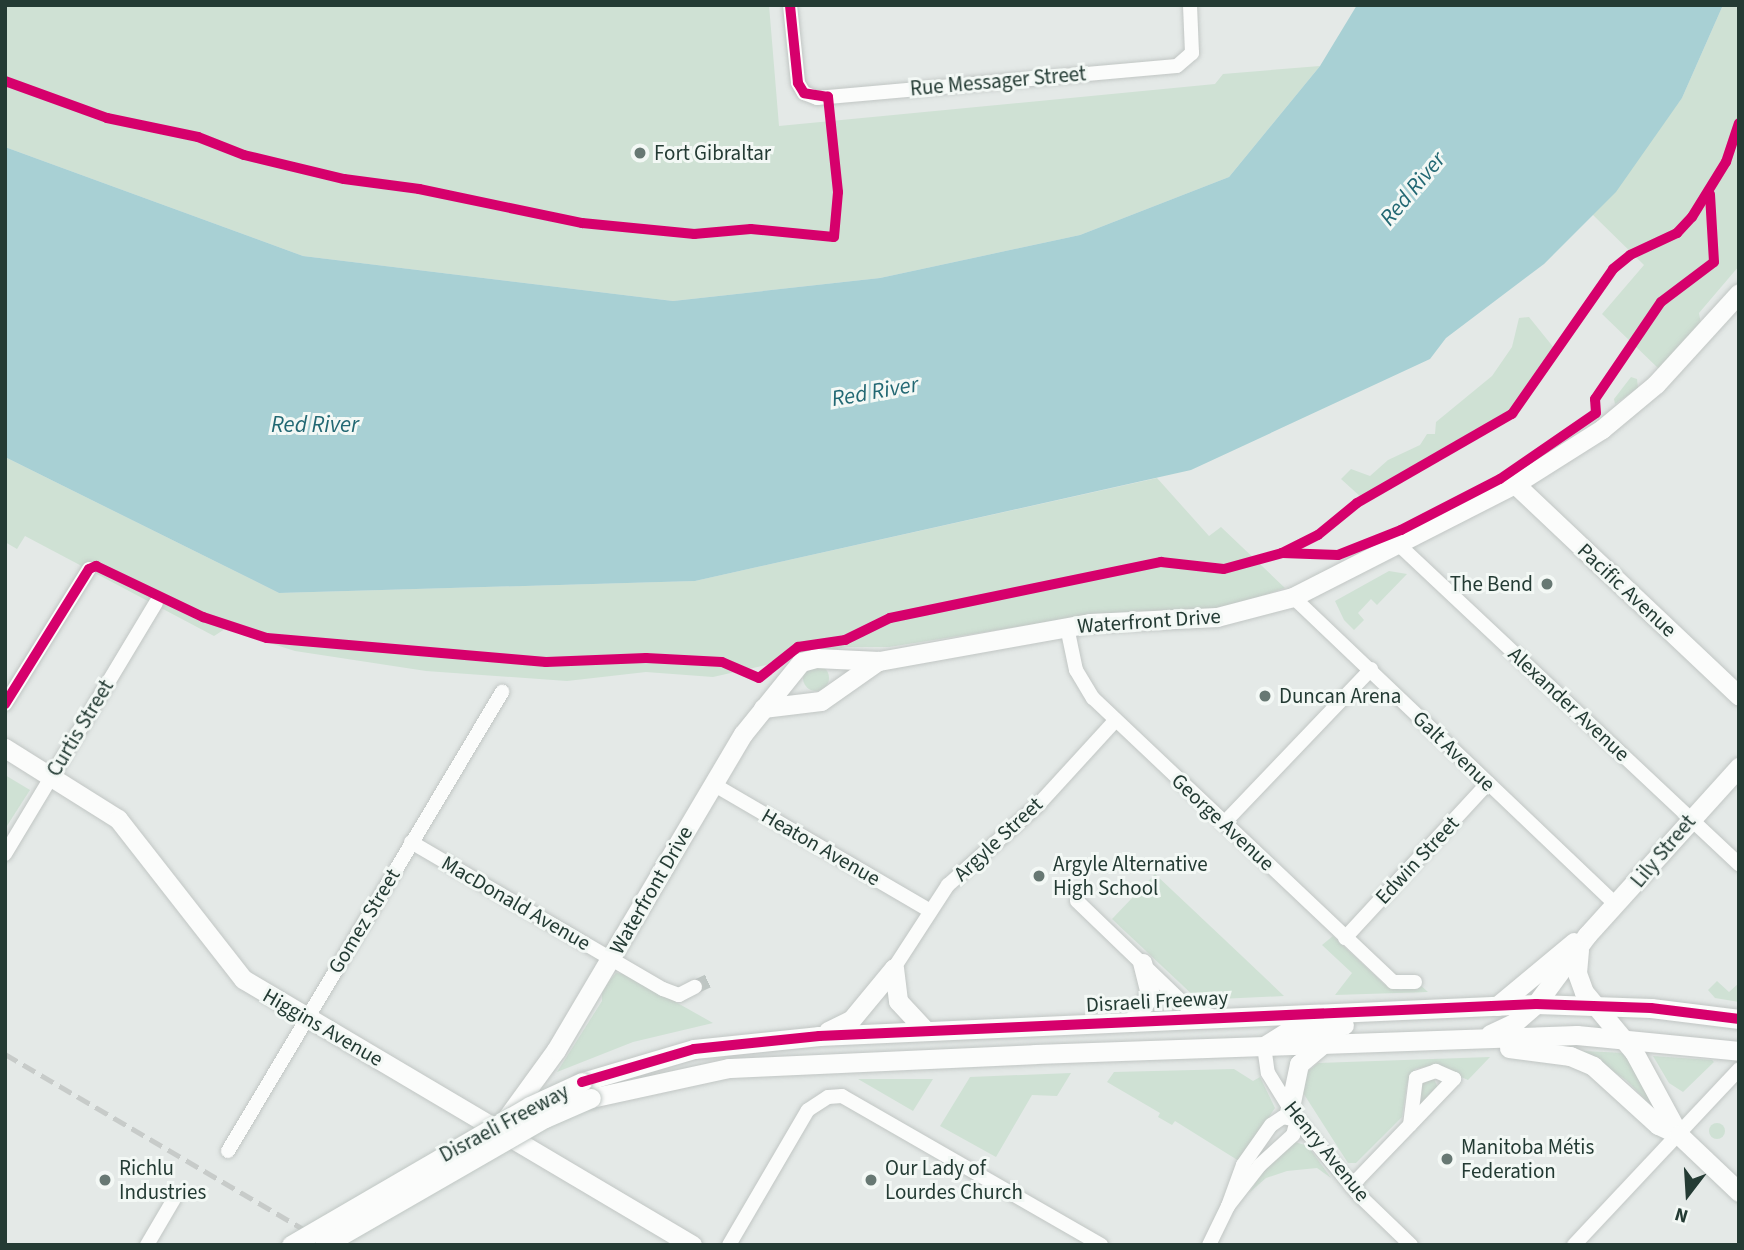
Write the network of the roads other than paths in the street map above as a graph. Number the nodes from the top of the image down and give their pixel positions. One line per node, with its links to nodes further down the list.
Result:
1 (790, 5): 2 (street, Rue Messager Street)
2 (1190, 5)
3 (1736, 302): 4 (main road, Waterfront Drive)
4 (1515, 484): 5 (main road, Waterfront Drive); 16 (main road, Pacific Avenue)
5 (1398, 544): 7 (main road, Waterfront Drive); 26 (street, Alexander Avenue)
6 (89, 569): 18 (street)
7 (1293, 597): 9 (main road, Waterfront Drive); 13 (street, Galt Avenue)
8 (156, 603): 23 (street, Curtis Street)
9 (1068, 627): 11 (main road, Waterfront Drive); 20 (street, George Avenue)
10 (819, 658): 11 (main road, Waterfront Drive); 12 (main road, Waterfront Drive); 15 (main road)
11 (879, 660): 15 (main road, Waterfront Drive)
12 (795, 668): 17 (main road); 19 (main road, Waterfront Drive)
13 (1371, 670): 24 (street, Galt Avenue); 27 (street)
14 (502, 692): 28 (street, Gomez Street)
15 (833, 692): 17 (main road, Waterfront Drive)
16 (1739, 696)
17 (808, 702): 19 (main road, Waterfront Drive)
18 (5, 704)
19 (763, 708): 25 (main road, Waterfront Drive)
20 (1115, 721): 27 (street, George Avenue); 33 (street, Argyle Street)
21 (5, 748): 23 (main road, Higgins Avenue)
22 (1739, 767): 26 (main road, Lily Street)
23 (51, 776): 29 (street, Curtis Street); 45 (main road, Higgins Avenue)
24 (1488, 783): 32 (street, Galt Avenue); 34 (street, Edwin Street)
25 (713, 784): 33 (street, Heaton Avenue); 36 (main road, Waterfront Drive)
26 (1690, 818): 30 (street, Alexander Avenue); 32 (main road, Lily Street)
27 (1224, 823): 34 (street, George Avenue)
28 (411, 842): 36 (street, MacDonald Avenue); 45 (street, Gomez Street)
29 (5, 854)
30 (1739, 864)
31 (1077, 901): 37 (street)
32 (1616, 905): 35 (main road, Lily Street)
33 (929, 911): 38 (street, Argyle Street)
34 (1345, 938): 39 (street, George Avenue)
35 (1583, 942): 41 (main road, Lily Street); 42 (main road, Lily Street); 43 (main road)
36 (611, 958): 40 (street, MacDonald Avenue); 61 (main road, Waterfront Drive)
37 (1142, 963): 46 (street); 48 (main road)
38 (894, 968): 49 (main road); 50 (main road)
39 (1415, 982)
40 (695, 987)
41 (1536, 1004): 42 (main road, Disraeli Freeway); 43 (main road, Disraeli Freeway); 51 (main road, Lily Street)
42 (1497, 1006): 44 (main road, Disraeli Freeway)
43 (1594, 1006): 47 (main road, Disraeli Freeway); 52 (main road)
44 (1399, 1010): 46 (main road, Disraeli Freeway); 55 (main road)
45 (307, 1017): 61 (main road, Higgins Avenue); 63 (street, Gomez Street)
46 (1212, 1017): 48 (main road, Disraeli Freeway)
47 (1739, 1020)
48 (1132, 1022): 49 (main road, Disraeli Freeway)
49 (926, 1031): 50 (main road, Disraeli Freeway)
50 (819, 1036): 58 (main road, Disraeli Freeway)
51 (1483, 1038): 52 (main road, Disraeli Freeway); 53 (main road, Disraeli Freeway)
52 (1625, 1038): 56 (main road, Disraeli Freeway); 62 (main road)
53 (1414, 1040): 54 (main road, Disraeli Freeway); 62 (main road)
54 (1323, 1044): 55 (main road, Disraeli Freeway); 59 (main road)
55 (1264, 1046): 58 (main road, Disraeli Freeway); 59 (street, Henry Avenue)
56 (1739, 1051)
57 (1739, 1069): 62 (street)
58 (586, 1090): 69 (main road, Disraeli Freeway, bridge); 70 (main road, Disraeli Freeway, bridge)
59 (1293, 1113): 64 (street, Henry Avenue); 67 (street); 67 (street)
60 (1410, 1125): 64 (street)
61 (506, 1134): 71 (main road, Higgins Avenue)
62 (1678, 1135): 65 (main road); 76 (street)
63 (228, 1151)
64 (1351, 1186): 75 (street, Henry Avenue)
65 (1739, 1192)
66 (174, 1199): 68 (street)
67 (1228, 1206): 74 (street)
68 (148, 1245)
69 (291, 1245)
70 (324, 1245)
71 (692, 1245)
72 (729, 1245): 73 (street)
73 (1101, 1245)
74 (1209, 1245)
75 (1411, 1245)
76 (1574, 1245)

